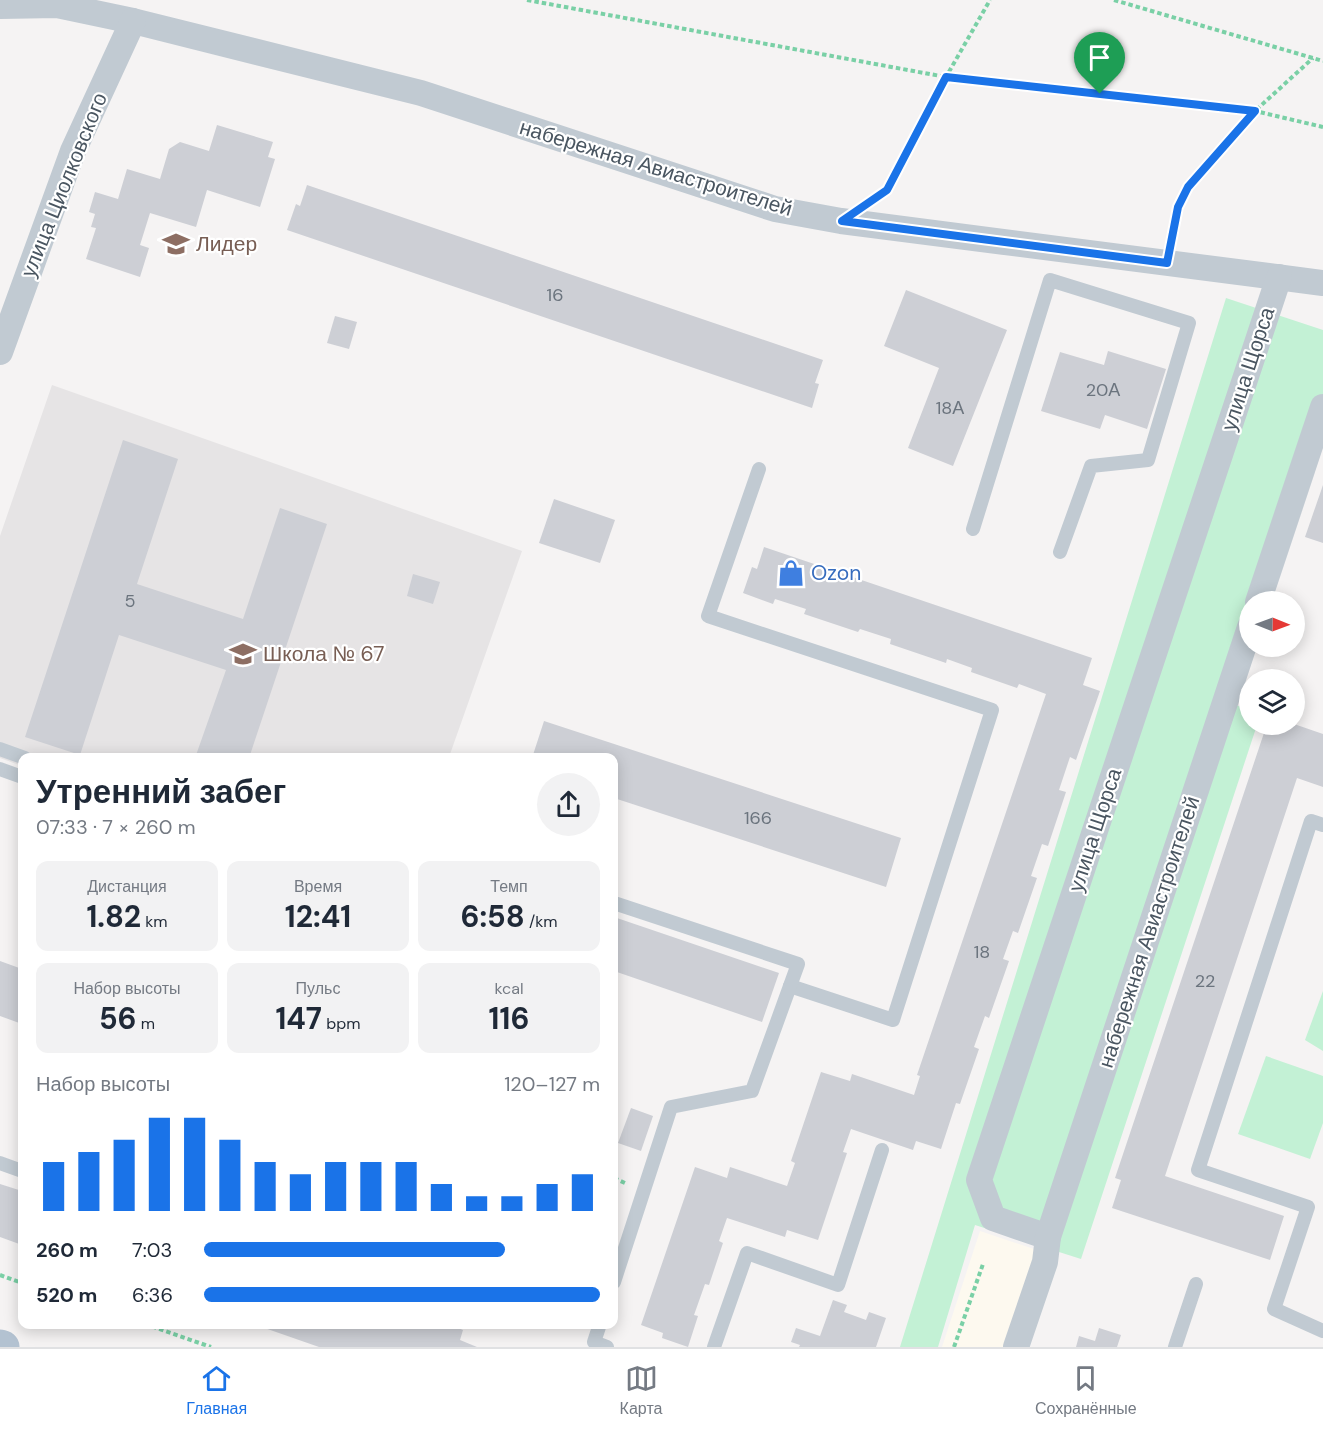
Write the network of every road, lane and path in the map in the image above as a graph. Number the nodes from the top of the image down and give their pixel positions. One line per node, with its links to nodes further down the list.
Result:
1 (527, 0): 8 (path)
2 (990, 0): 8 (path)
3 (1113, 0): 6 (path)
4 (0, 6): 5 (street, набережная Авиастроителей)
5 (133, 21): 11 (street, набережная Авиастроителей); 15 (street, улица Циолковского)
6 (1312, 58): 7 (path); 9 (path)
7 (1323, 61)
8 (946, 77): 9 (path); 11 (path)
9 (1255, 111): 10 (path); 12 (path)
10 (1323, 127)
11 (842, 221): 12 (street, набережная Авиастроителей)
12 (1167, 263): 13 (street, набережная Авиастроителей)
13 (1279, 277): 14 (street, набережная Авиастроителей); 32 (street, улица Щорса)
14 (1323, 283)
15 (2, 339)
16 (1323, 407): 20 (street)
17 (759, 469): 28 (lane)
18 (973, 529): 19 (lane)
19 (1060, 552)
20 (1262, 591)
21 (1240, 657): 32 (street, набережная Авиастроителей)
22 (0, 749): 23 (lane)
23 (18, 755)
24 (0, 770): 25 (lane)
25 (18, 776)
26 (1323, 825): 40 (lane)
27 (618, 904): 28 (lane)
28 (790, 986): 34 (lane)
29 (882, 1150): 43 (lane)
30 (0, 1163): 31 (lane)
31 (18, 1170)
32 (1048, 1237): 45 (street)
33 (983, 1264): 44 (path)
34 (618, 1270)
35 (0, 1275): 36 (path)
36 (18, 1282)
37 (1196, 1284): 46 (lane)
38 (159, 1329): 41 (path)
39 (598, 1329): 42 (lane)
40 (1323, 1331)
41 (211, 1347)
42 (607, 1347)
43 (714, 1347)
44 (954, 1347)
45 (1016, 1347)
46 (1175, 1347)

